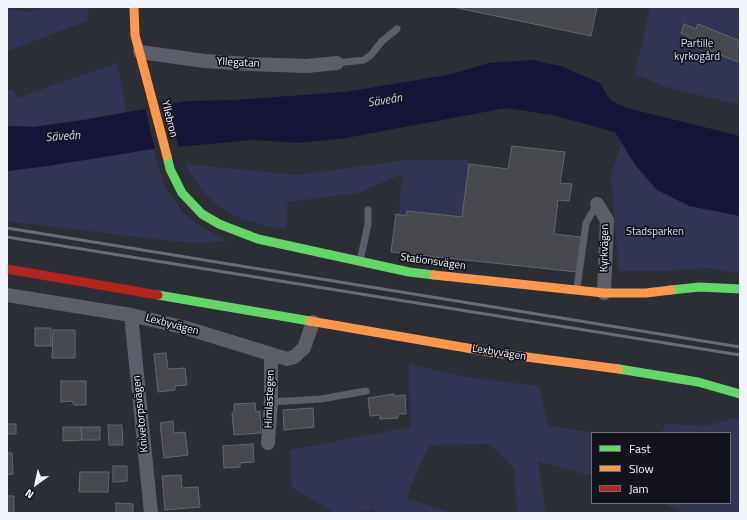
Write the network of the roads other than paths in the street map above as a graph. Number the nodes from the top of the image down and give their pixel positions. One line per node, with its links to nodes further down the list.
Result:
1 (134, 7): 3 (street)
2 (397, 29): 4 (lane)
3 (140, 52): 4 (street, Yllegatan); 5 (street, Yllebron)
4 (337, 63)
5 (165, 154): 8 (street, Stationsvägen)
6 (598, 204): 10 (lane); 12 (street, Kyrkvägen)
7 (368, 210): 8 (lane)
8 (360, 261): 10 (street, Stationsvägen)
9 (7, 269): 15 (street, Lexbyvägen)
10 (577, 289): 12 (street, Stationsvägen)
11 (740, 289): 12 (street, Stationsvägen)
12 (604, 293)
13 (7, 295): 14 (street, Lexbyvägen)
14 (131, 315): 16 (street, Lexbyvägen); 21 (street, Knivetorpsvägen)
15 (313, 322): 16 (street, Lexbyvägen); 18 (street, Lexbyvägen)
16 (271, 355): 19 (street, Himlastegen)
17 (366, 391): 19 (lane)
18 (740, 395)
19 (271, 402): 20 (street, Himlastegen)
20 (268, 443)
21 (150, 513)

